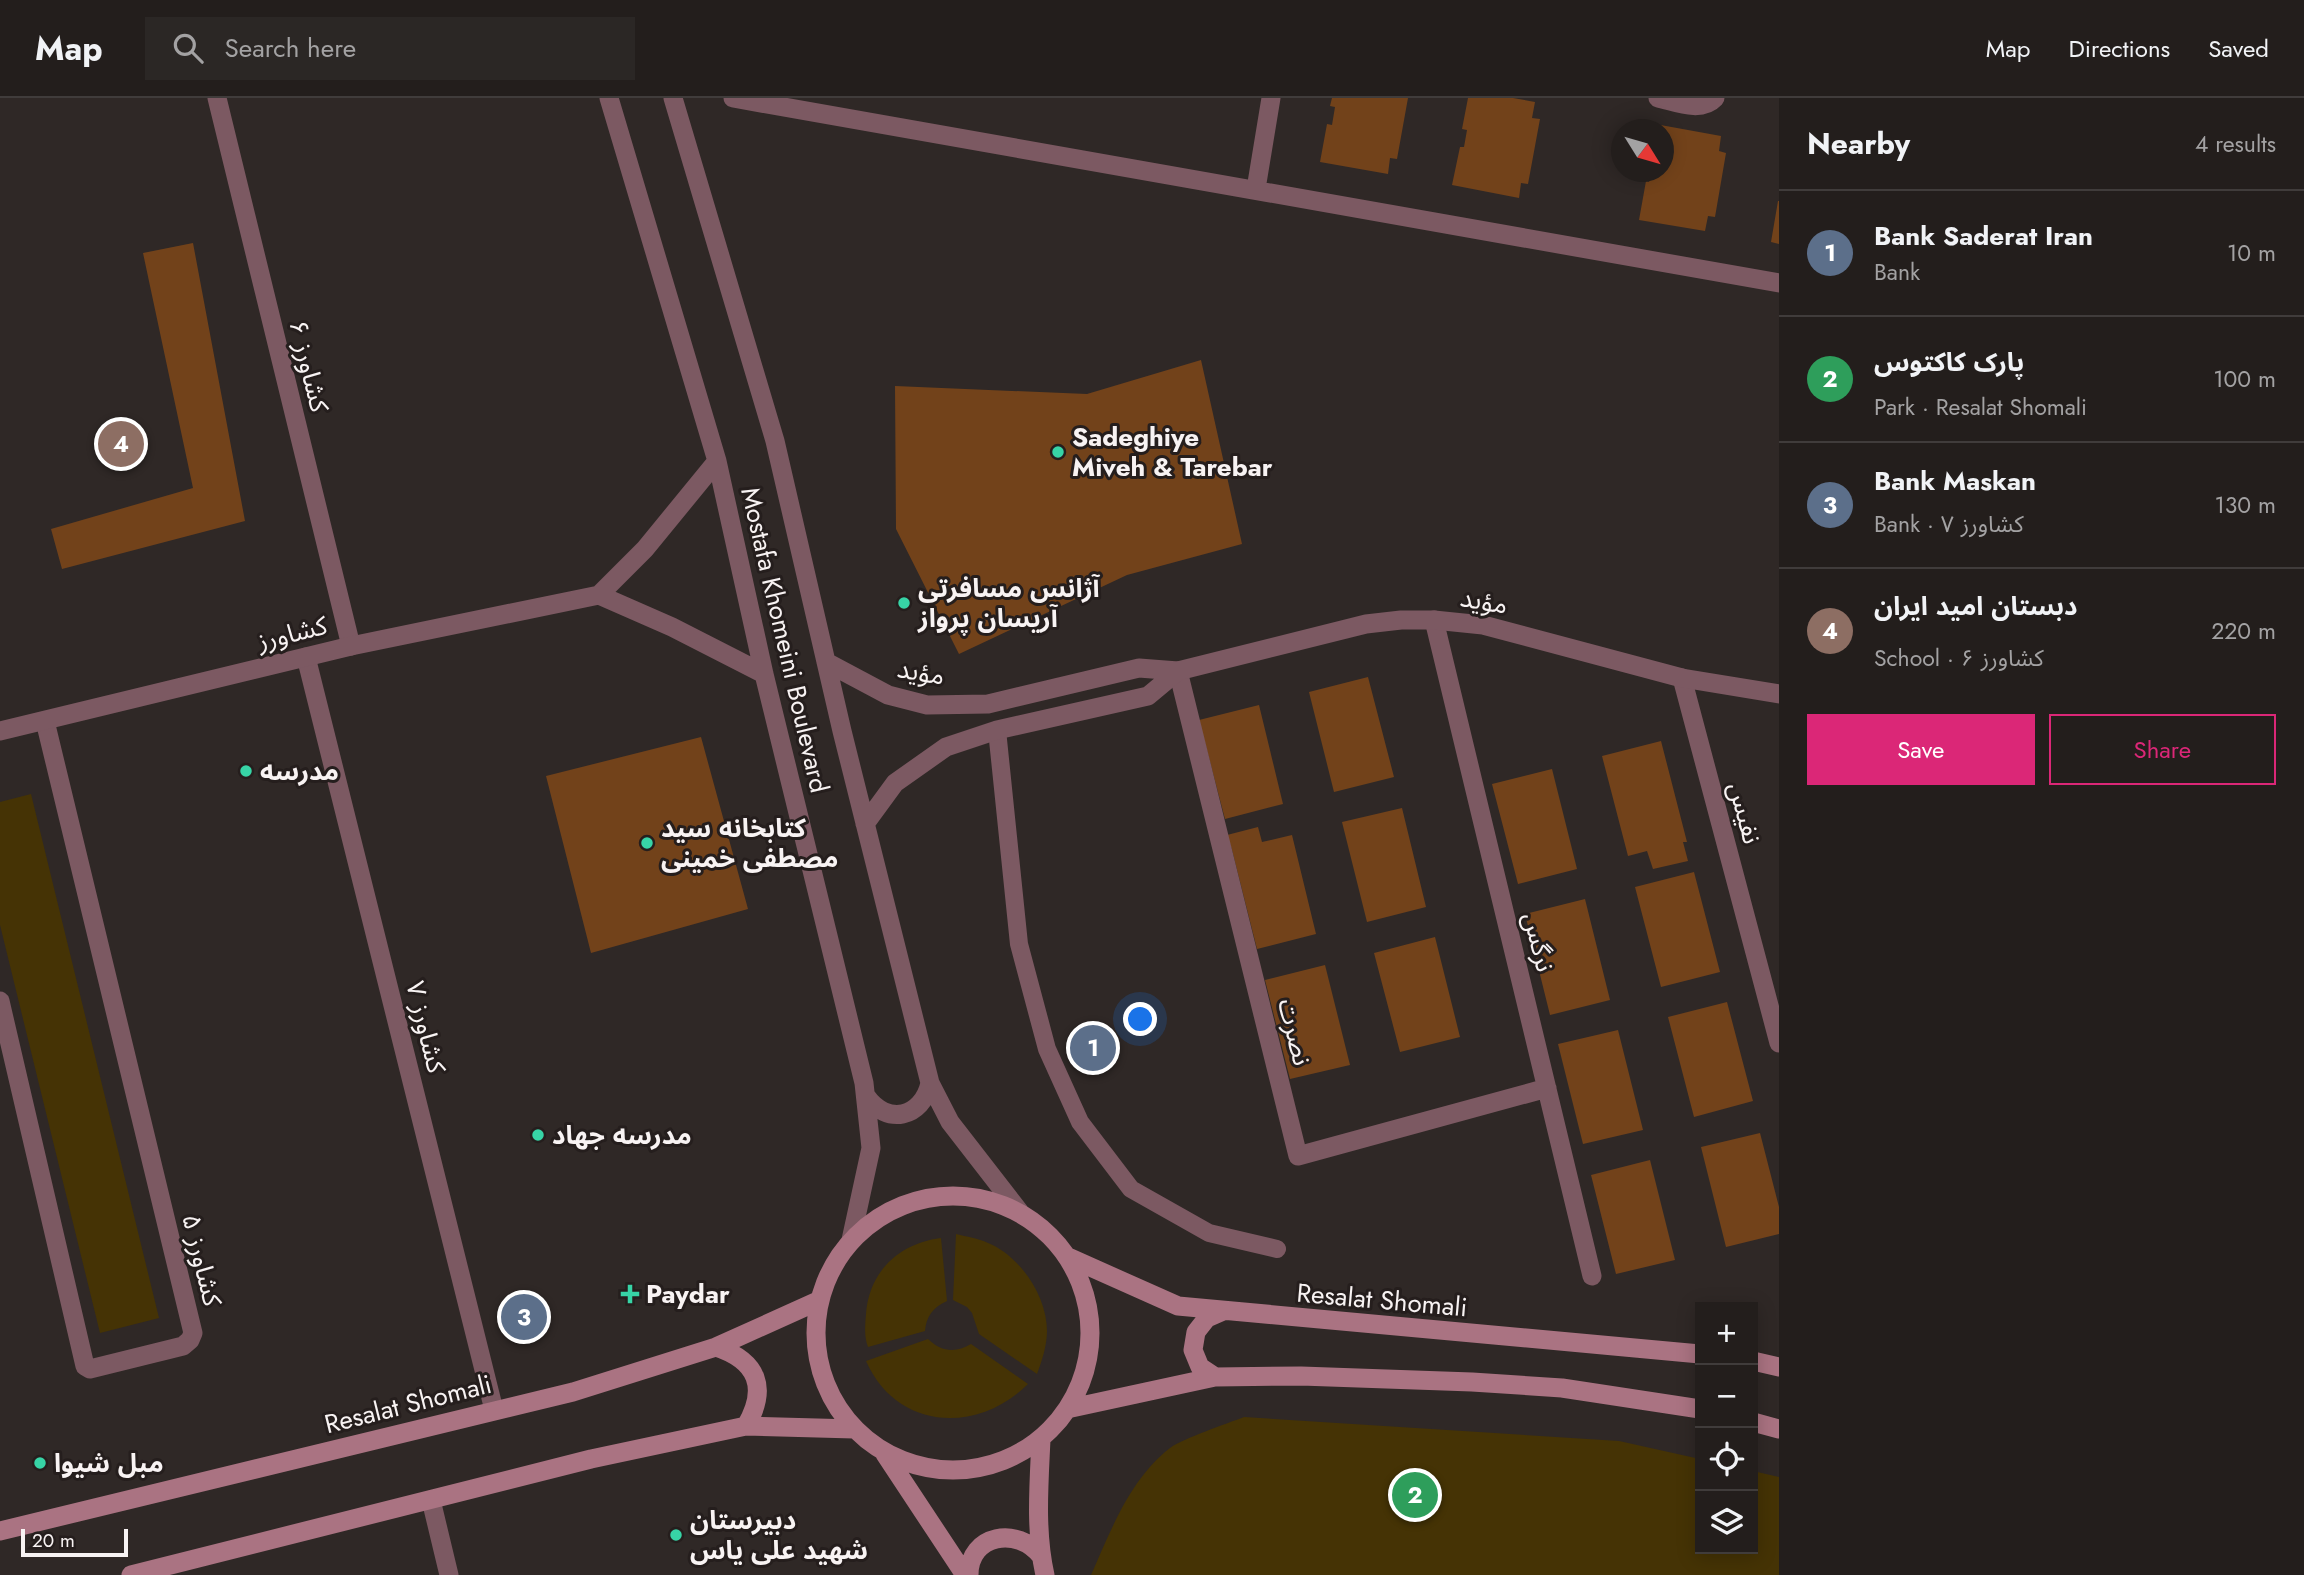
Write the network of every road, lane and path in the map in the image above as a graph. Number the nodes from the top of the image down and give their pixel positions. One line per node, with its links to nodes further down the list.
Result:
1 (217, 98): 14 (street, کشاورز ۶)
2 (610, 98): 11 (street, Mostafa Khomeini Boulevard)
3 (673, 98): 16 (street, Mostafa Khomeini Boulevard)
4 (733, 98): 8 (street)
5 (1271, 98): 9 (street)
6 (1658, 98): 7 (street)
7 (1715, 98)
8 (779, 101): 9 (street)
9 (1256, 189): 10 (street)
10 (1779, 282)
11 (717, 461): 12 (street); 18 (street, Mostafa Khomeini Boulevard)
12 (599, 595): 14 (street, کشاورز); 18 (street)
13 (1434, 620): 17 (street, مؤید); 19 (street, مؤید); 28 (street, نرگس)
14 (351, 646): 15 (street, کشاورز)
15 (306, 657): 21 (street, کشاورز); 44 (street, کشاورز ۷)
16 (826, 662): 17 (street, مؤید); 24 (street, Mostafa Khomeini Boulevard)
17 (1178, 671): 22 (street, مؤید); 28 (street, نصرت)
18 (764, 674): 29 (street, Mostafa Khomeini Boulevard)
19 (1682, 678): 20 (street, مؤید); 26 (street, نفیس)
20 (1779, 694)
21 (45, 721): 23 (street, کشاورز); 25 (street, کشاورز ۵)
22 (997, 730): 24 (street, مؤید); 32 (lane)
23 (0, 731)
24 (865, 824): 27 (street, Mostafa Khomeini Boulevard)
25 (0, 1001)
26 (1779, 1043)
27 (930, 1083): 29 (street); 30 (street, Mostafa Khomeini Boulevard)
28 (1547, 1088): 34 (street, نرگس)
29 (866, 1096): 31 (street, Mostafa Khomeini Boulevard)
30 (1019, 1211): 31 (main road); 33 (main road)
31 (851, 1240): 35 (main road)
32 (1277, 1249)
33 (1068, 1257): 36 (main road, Resalat Shomali); 43 (main road)
34 (1592, 1276)
35 (818, 1301): 37 (main road, Resalat Shomali); 47 (main road)
36 (1223, 1311): 38 (main road, Resalat Shomali); 41 (main road)
37 (716, 1347): 44 (main road, Resalat Shomali); 46 (main road)
38 (1695, 1354)
39 (1758, 1362): 40 (main road)
40 (1779, 1367)
41 (1215, 1377): 42 (main road); 43 (main road)
42 (1695, 1408)
43 (1067, 1409): 49 (main road)
44 (494, 1410): 52 (main road, Resalat Shomali)
45 (1758, 1423): 48 (main road)
46 (746, 1426): 47 (main road); 51 (main road)
47 (854, 1429): 50 (main road)
48 (1779, 1429)
49 (1041, 1438): 50 (main road); 53 (main road)
50 (886, 1454): 56 (main road)
51 (430, 1500): 54 (main road); 55 (street)
52 (0, 1531)
53 (1043, 1565): 56 (main road)
54 (131, 1575)
55 (449, 1575)
56 (967, 1575)

